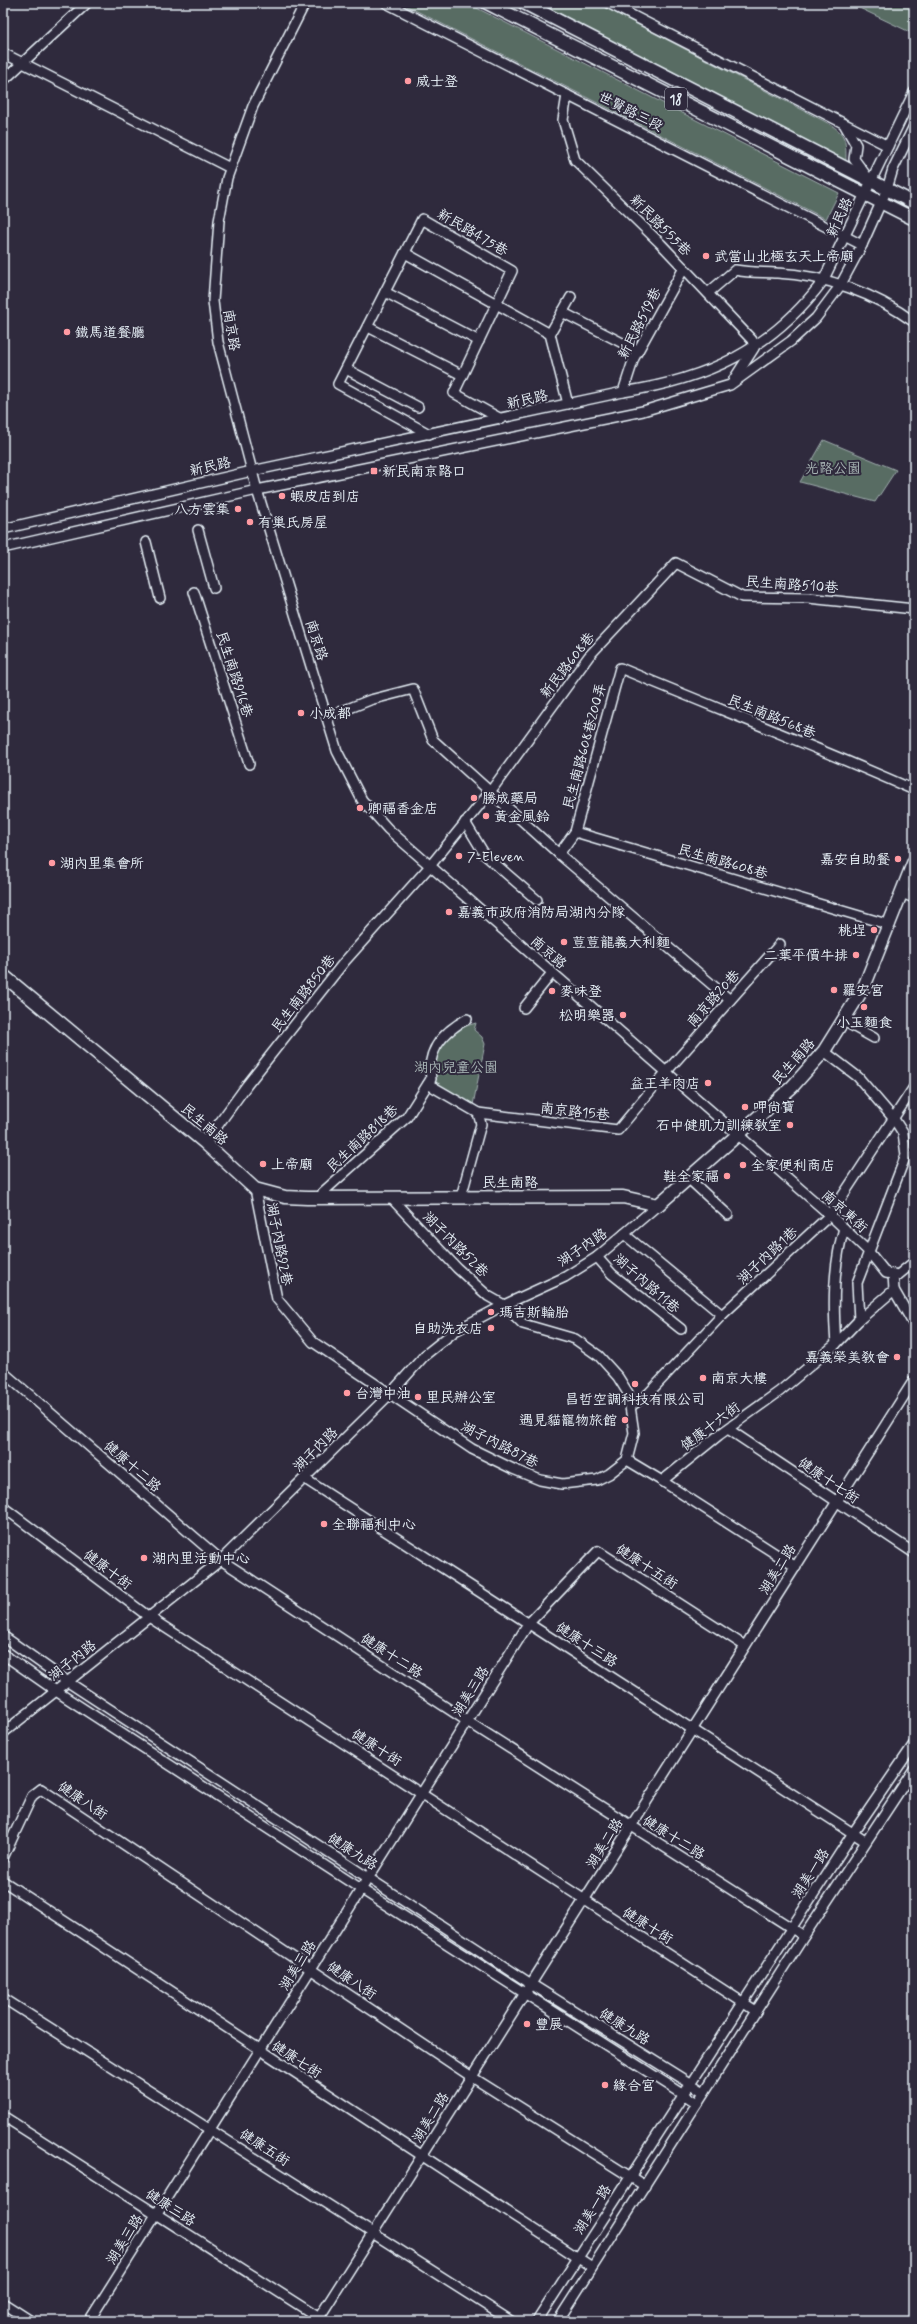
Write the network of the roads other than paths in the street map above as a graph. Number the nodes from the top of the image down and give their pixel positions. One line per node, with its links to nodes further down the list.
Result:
1 (87, 3): 8 (street)
2 (305, 3): 15 (street, 南京路)
3 (386, 3): 11 (street, 世賢路三段)
4 (487, 3): 18 (main road, 18)
5 (524, 3): 16 (main road, 18)
6 (608, 3): 12 (street)
7 (3, 54): 8 (street)
8 (22, 63): 9 (street); 15 (street)
9 (3, 81)
10 (914, 92): 14 (street, 新民路)
11 (567, 95): 22 (street, 世賢路三段); 25 (street, 新民路555巷)
12 (844, 124): 14 (street); 16 (street)
13 (914, 126): 17 (street)
14 (888, 146): 16 (street, 新民路)
15 (230, 168): 47 (street, 南京路)
16 (872, 182): 17 (main road, 18); 18 (street, 新民路)
17 (887, 189): 19 (street); 20 (main road, 18)
18 (865, 195): 19 (main road, 18); 22 (street, 新民路)
19 (881, 203): 21 (main road, 18); 23 (street)
20 (914, 203)
21 (914, 220)
22 (845, 238): 23 (street, 世賢路三段); 26 (street, 新民路)
23 (862, 245): 27 (street)
24 (405, 253): 28 (street, 新民路475巷); 31 (street); 31 (street, 新民路475巷)
25 (684, 268): 29 (street, 新民路555巷); 38 (street, 新民路519巷)
26 (823, 281): 27 (street); 29 (street); 37 (street, 新民路)
27 (840, 286): 33 (street); 41 (street)
28 (385, 292): 34 (street, 新民路475巷); 36 (street)
29 (708, 293): 37 (street, 新民路555巷)
30 (571, 297): 32 (street)
31 (496, 303): 35 (street); 36 (street, 新民路475巷)
32 (562, 312): 35 (street); 38 (street)
33 (914, 322)
34 (368, 327): 39 (street, 新民路475巷); 40 (street)
35 (550, 334): 43 (street)
36 (478, 340): 40 (street, 新民路475巷)
37 (754, 348): 41 (street); 42 (street, 新民路)
38 (638, 351): 42 (street, 新民路519巷)
39 (346, 369): 44 (street); 46 (street, 新民路475巷)
40 (462, 375): 45 (street, 新民路475巷)
41 (730, 385): 48 (street)
42 (623, 392): 43 (street, 新民路)
43 (568, 404): 45 (street, 新民路)
44 (418, 407)
45 (501, 419): 46 (street, 新民路)
46 (429, 434): 47 (street, 新民路)
47 (252, 471): 48 (street, 南京路); 49 (street, 新民路)
48 (257, 490): 52 (street); 59 (street, 南京路)
49 (3, 529)
50 (198, 530): 54 (street)
51 (146, 542): 56 (street)
52 (3, 548)
53 (676, 562): 57 (street, 民生南路510巷); 62 (street, 新民路608巷)
54 (214, 588)
55 (194, 592): 60 (street, 民生南路916巷)
56 (160, 598)
57 (914, 609)
58 (620, 668): 61 (street, 民生南路568巷); 64 (street, 民生南路608巷200弄)
59 (327, 717): 62 (street); 67 (street, 南京路)
60 (249, 764)
61 (914, 790)
62 (490, 792): 63 (street, 新民路608巷); 65 (street)
63 (465, 822): 67 (street, 民生南路850巷); 70 (street)
64 (575, 832): 65 (street); 71 (street, 民生南路608巷)
65 (559, 854): 75 (street)
66 (914, 861): 68 (main road, 民生南路)
67 (430, 866): 73 (street, 南京路); 87 (street, 民生南路850巷)
68 (902, 893): 69 (street); 71 (main road, 民生南路)
69 (914, 898)
70 (537, 900)
71 (890, 925): 78 (main road, 民生南路)
72 (780, 944): 75 (street, 南京路20巷)
73 (552, 973): 76 (street); 81 (street, 南京路)
74 (3, 975): 87 (main road, 民生南路)
75 (730, 1000): 81 (street, 南京路20巷)
76 (524, 1008)
77 (467, 1019): 82 (street)
78 (842, 1020): 79 (street); 80 (main road, 民生南路)
79 (874, 1038)
80 (824, 1052): 85 (street); 86 (main road, 民生南路)
81 (667, 1071): 84 (street, 南京路15巷); 86 (street, 南京路)
82 (428, 1084): 84 (street, 南京路15巷); 92 (street, 民生南路818巷)
83 (914, 1087): 85 (street, 湖子內路1巷)
84 (478, 1113): 91 (street)
85 (894, 1119): 88 (street); 96 (street, 湖子內路1巷)
86 (737, 1136): 89 (main road, 民生南路); 96 (street, 南京東街)
87 (205, 1142): 90 (main road, 民生南路)
88 (910, 1157): 99 (street)
89 (688, 1178): 94 (main road, 民生南路); 95 (street)
90 (255, 1189): 92 (main road, 民生南路); 112 (street, 湖子內路92巷)
91 (461, 1197): 93 (main road, 民生南路); 94 (main road, 民生南路)
92 (321, 1198): 93 (main road, 民生南路)
93 (392, 1199): 104 (street, 湖子內路52巷)
94 (658, 1205): 98 (street, 湖子內路)
95 (728, 1215)
96 (830, 1215): 97 (street, 南京東街); 105 (street, 湖子內路1巷)
97 (844, 1228): 99 (street, 南京東街); 109 (street)
98 (624, 1234): 100 (street, 湖子內路); 105 (street)
99 (869, 1252): 102 (street, 南京東街); 106 (street)
100 (597, 1257): 104 (street, 湖子內路); 108 (street, 湖子內路11巷)
101 (914, 1262): 102 (street)
102 (893, 1274): 103 (street)
103 (894, 1290): 106 (street, 健康十六街); 107 (street)
104 (504, 1305): 112 (street, 湖子內路); 113 (street, 湖子內路52巷)
105 (722, 1315): 113 (street, 湖子內路1巷)
106 (859, 1320): 109 (street, 健康十六街)
107 (914, 1325)
108 (681, 1329)
109 (836, 1344): 114 (street, 健康十六街)
110 (3, 1372): 121 (street, 健康十二路)
111 (914, 1380): 118 (street, 湖美二路)
112 (390, 1394): 115 (street, 湖子內路87巷); 116 (street, 湖子內路)
113 (631, 1406): 115 (street, 湖子內路52巷)
114 (728, 1429): 117 (street, 健康十六街); 118 (street, 健康十七街)
115 (627, 1460): 117 (street)
116 (305, 1479): 121 (street, 湖子內路); 124 (street, 健康十三路)
117 (662, 1481): 122 (street)
118 (837, 1502): 120 (street, 健康十七街); 122 (street, 湖美二路)
119 (3, 1507): 123 (street, 健康十街)
120 (914, 1554)
121 (221, 1560): 123 (street, 湖子內路); 130 (street, 健康十二路)
122 (796, 1567): 126 (street, 湖美二路)
123 (149, 1617): 128 (street, 湖子內路); 135 (street, 健康十街)
124 (529, 1623): 126 (street, 健康十五街); 130 (street, 湖美三路); 131 (street, 健康十三路)
125 (3, 1636): 128 (street, 健康九路)
126 (745, 1646): 131 (street, 湖美二路)
127 (3, 1654): 129 (street, 健康九路)
128 (68, 1682): 129 (street, 湖子內路); 140 (street, 健康九路)
129 (56, 1691): 132 (street, 湖子內路); 142 (street, 健康九路)
130 (467, 1721): 135 (street, 湖美三路); 136 (street, 健康十二路)
131 (692, 1730): 136 (street, 湖美二路); 137 (street, 健康十三路)
132 (3, 1733)
133 (914, 1744): 137 (street, 湖美一路)
134 (914, 1769): 138 (street)
135 (422, 1792): 140 (street, 湖美三路); 143 (street, 健康十街)
136 (631, 1826): 143 (street, 湖美二路); 144 (street, 健康十二路)
137 (853, 1833): 138 (street); 144 (street, 湖美一路)
138 (865, 1842): 145 (street)
139 (3, 1858): 146 (street, 健康八街)
140 (368, 1878): 142 (street, 湖美三路); 147 (street, 健康九路)
141 (3, 1881): 152 (street, 健康七街)
142 (361, 1889): 146 (street, 湖美三路); 148 (street, 健康九路)
143 (584, 1901): 147 (street, 湖美二路); 150 (street, 健康十街)
144 (792, 1927): 145 (street); 150 (street, 湖美一路)
145 (804, 1936): 151 (street)
146 (310, 1968): 152 (street, 湖美三路); 153 (street, 健康八街)
147 (531, 1984): 148 (street, 湖美二路); 154 (street, 健康九路)
148 (525, 1994): 153 (street, 湖美二路); 156 (street, 健康九路)
149 (3, 1998): 159 (street, 健康五街)
150 (743, 2002): 151 (street); 154 (street, 湖美一路)
151 (756, 2011): 155 (street)
152 (259, 2051): 159 (street, 湖美三路); 160 (street, 健康七街)
153 (472, 2077): 160 (street, 湖美二路); 161 (street, 健康八街)
154 (690, 2083): 155 (street); 156 (street, 湖美一路)
155 (704, 2092): 157 (street)
156 (684, 2094): 157 (street, 健康九路); 161 (street, 湖美一路)
157 (697, 2103): 162 (street)
158 (3, 2116): 163 (street, 健康三路)
159 (210, 2128): 163 (street, 湖美三路); 164 (street, 健康五街)
160 (422, 2156): 164 (street, 湖美二路); 165 (street, 健康七街)
161 (630, 2176): 162 (street); 165 (street, 湖美一路)
162 (644, 2186): 166 (street)
163 (156, 2214): 168 (street, 健康三路); 170 (street, 湖美三路)
164 (373, 2233): 168 (street, 湖美二路); 171 (street, 健康五街)
165 (578, 2258): 166 (street); 172 (street, 湖美一路)
166 (592, 2267): 173 (street)
167 (3, 2303): 169 (street)
168 (320, 2320)
169 (31, 2321)
170 (89, 2321)
171 (511, 2321)
172 (536, 2321)
173 (558, 2321)

